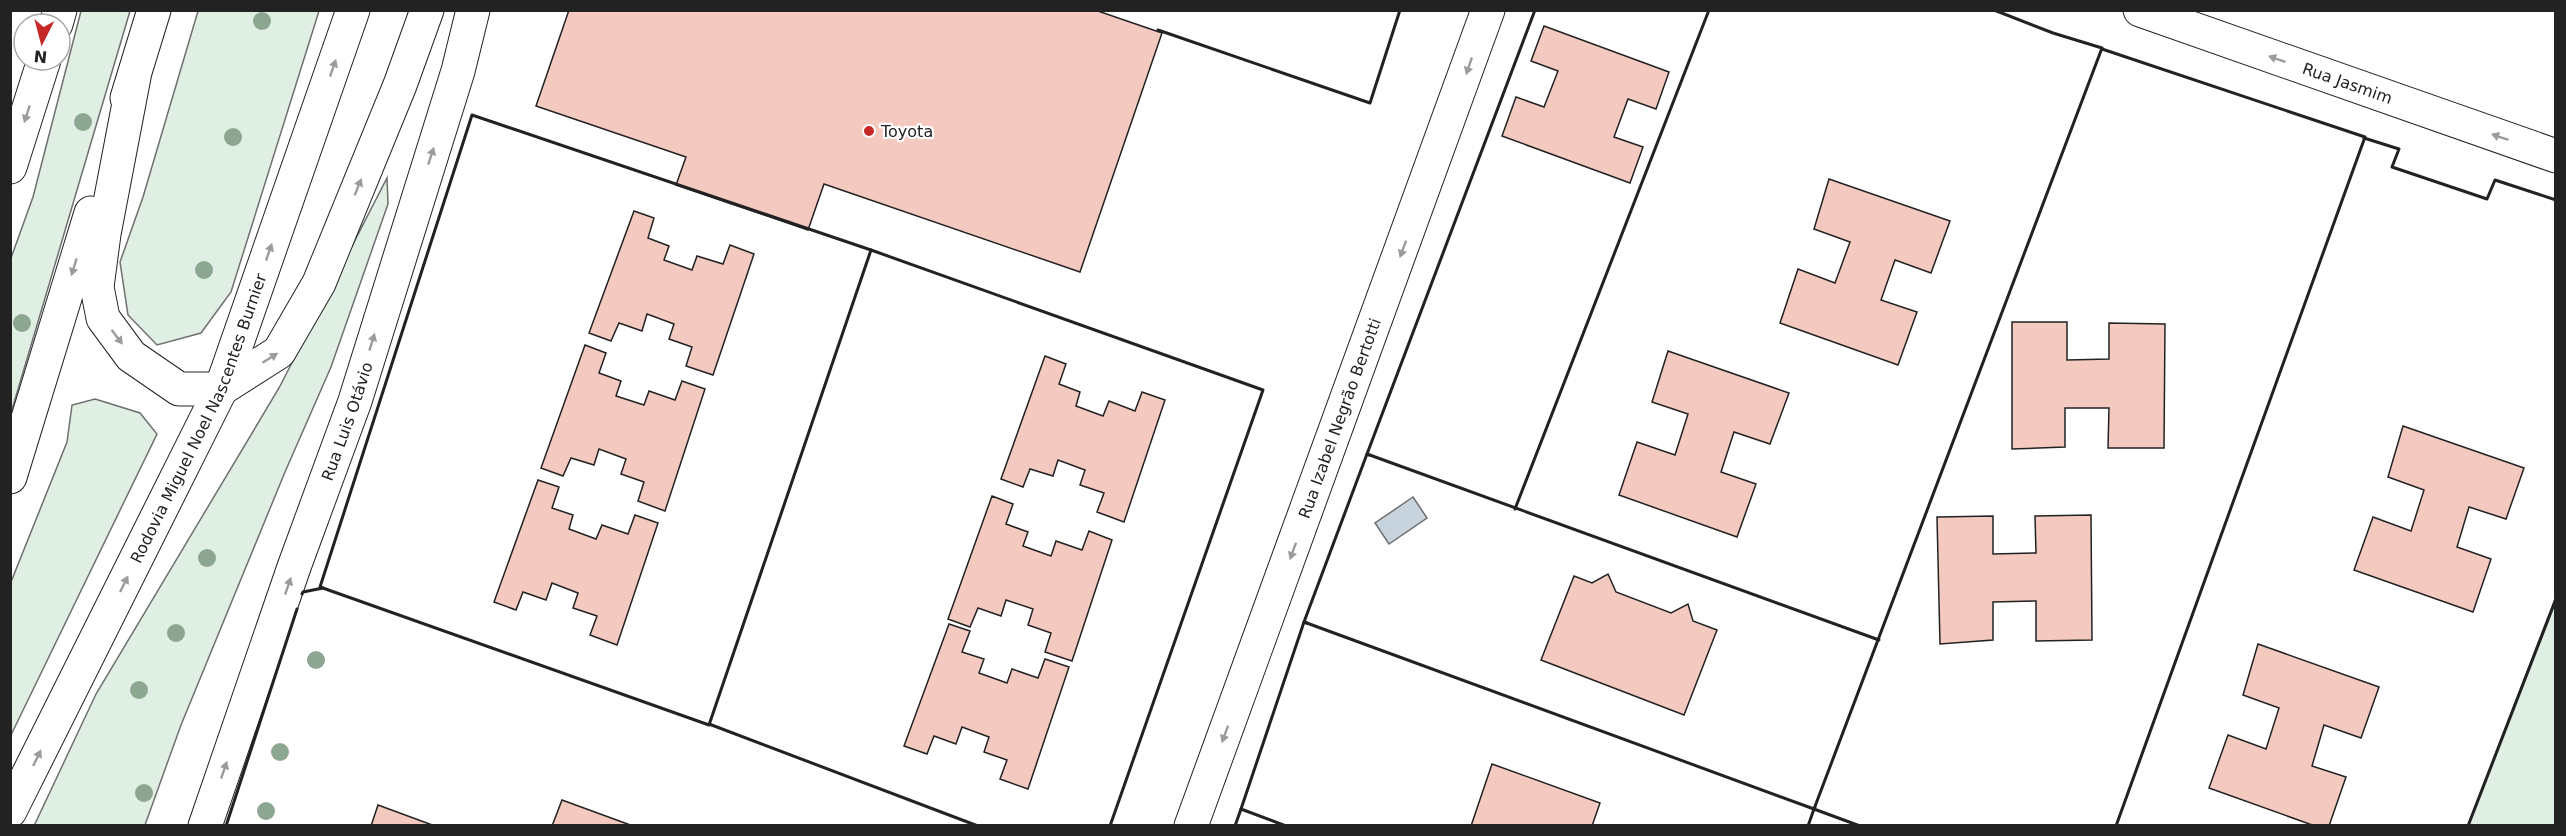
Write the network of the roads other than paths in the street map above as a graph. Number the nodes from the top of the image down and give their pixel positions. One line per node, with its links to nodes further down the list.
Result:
1 (154, 10): 8 (main road)
2 (353, 10): 11 (main road, Rodovia Miguel Noel Nascentes Burnier, one-way to 2)
3 (427, 10): 11 (main road, one-way to 3)
4 (473, 10): 14 (main road, Rua Luis Otávio, one-way to 4)
5 (1488, 10): 15 (main road, Rua Izabel Negrão Bertotti, one-way to 15)
6 (2140, 10): 9 (main road, Rua Jasmim, one-way to 6)
7 (40, 72): 10 (main road, one-way to 10)
8 (134, 77): 11 (main road, one-way to 11); 12 (main road, one-way to 12)
9 (2556, 156)
10 (10, 167)
11 (221, 389): 13 (main road, Rodovia Miguel Noel Nascentes Burnier, one-way to 11)
12 (10, 477)
13 (10, 811)
14 (205, 825)
15 (1191, 825)

